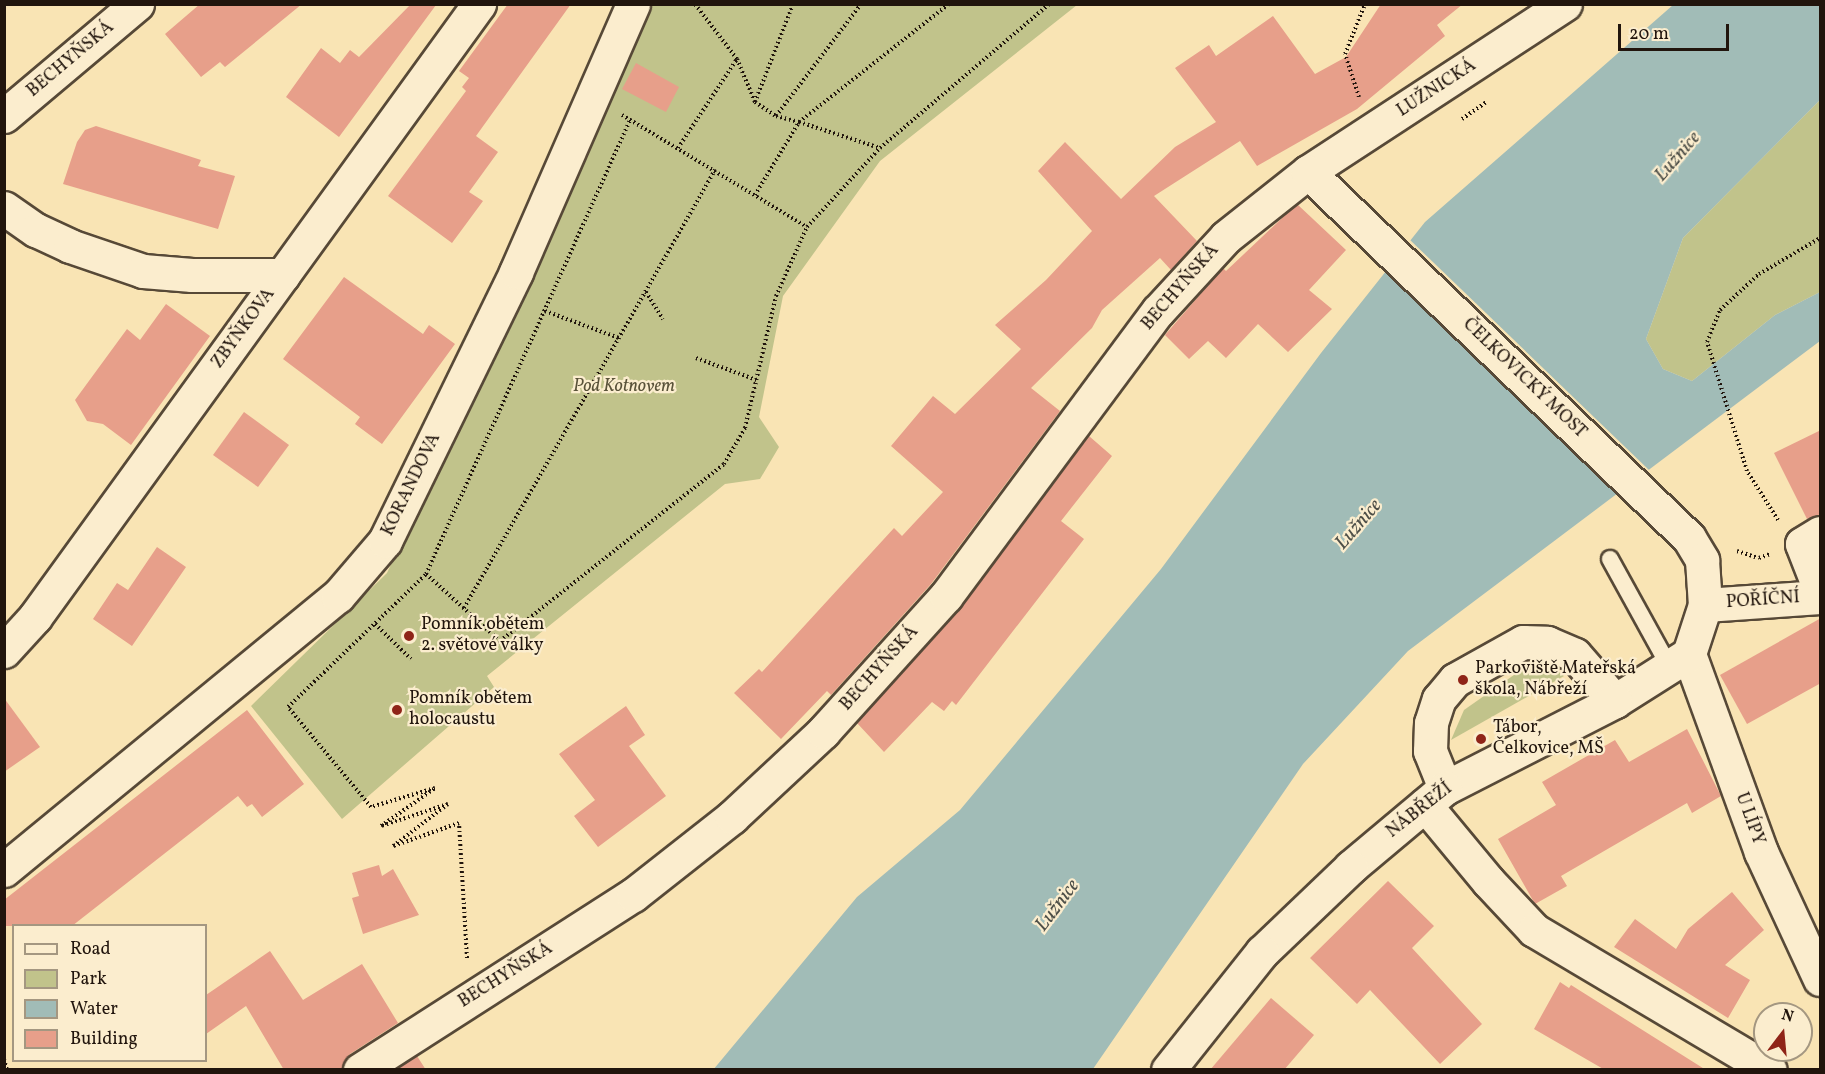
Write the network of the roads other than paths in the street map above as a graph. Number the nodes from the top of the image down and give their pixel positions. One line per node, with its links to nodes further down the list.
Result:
1 (137, 4): 5 (street, BECHYŇSKÁ)
2 (479, 4): 8 (street, ZBYŇKOVA)
3 (633, 4): 18 (street, KORANDOVA)
4 (1565, 4): 6 (street, LUŽNICKÁ)
5 (4, 116)
6 (1308, 172): 13 (street, ČELKOVICKÝ MOST); 20 (street, BECHYŇSKÁ)
7 (4, 208): 8 (street)
8 (283, 275): 14 (street, ZBYŇKOVA)
9 (1811, 538): 11 (street)
10 (1610, 559): 15 (lane)
11 (1821, 590)
12 (1821, 597): 13 (street, POŘÍČNÍ)
13 (1705, 605): 15 (street)
14 (4, 651)
15 (1679, 660): 16 (street, NÁBŘEŽÍ); 19 (street, U LÍPY)
16 (1615, 700): 17 (street, NÁBŘEŽÍ); 17 (street)
17 (1435, 796): 21 (street, NÁBŘEŽÍ); 22 (street)
18 (4, 870)
19 (1821, 979)
20 (360, 1070)
21 (1168, 1070)
22 (1770, 1070)

